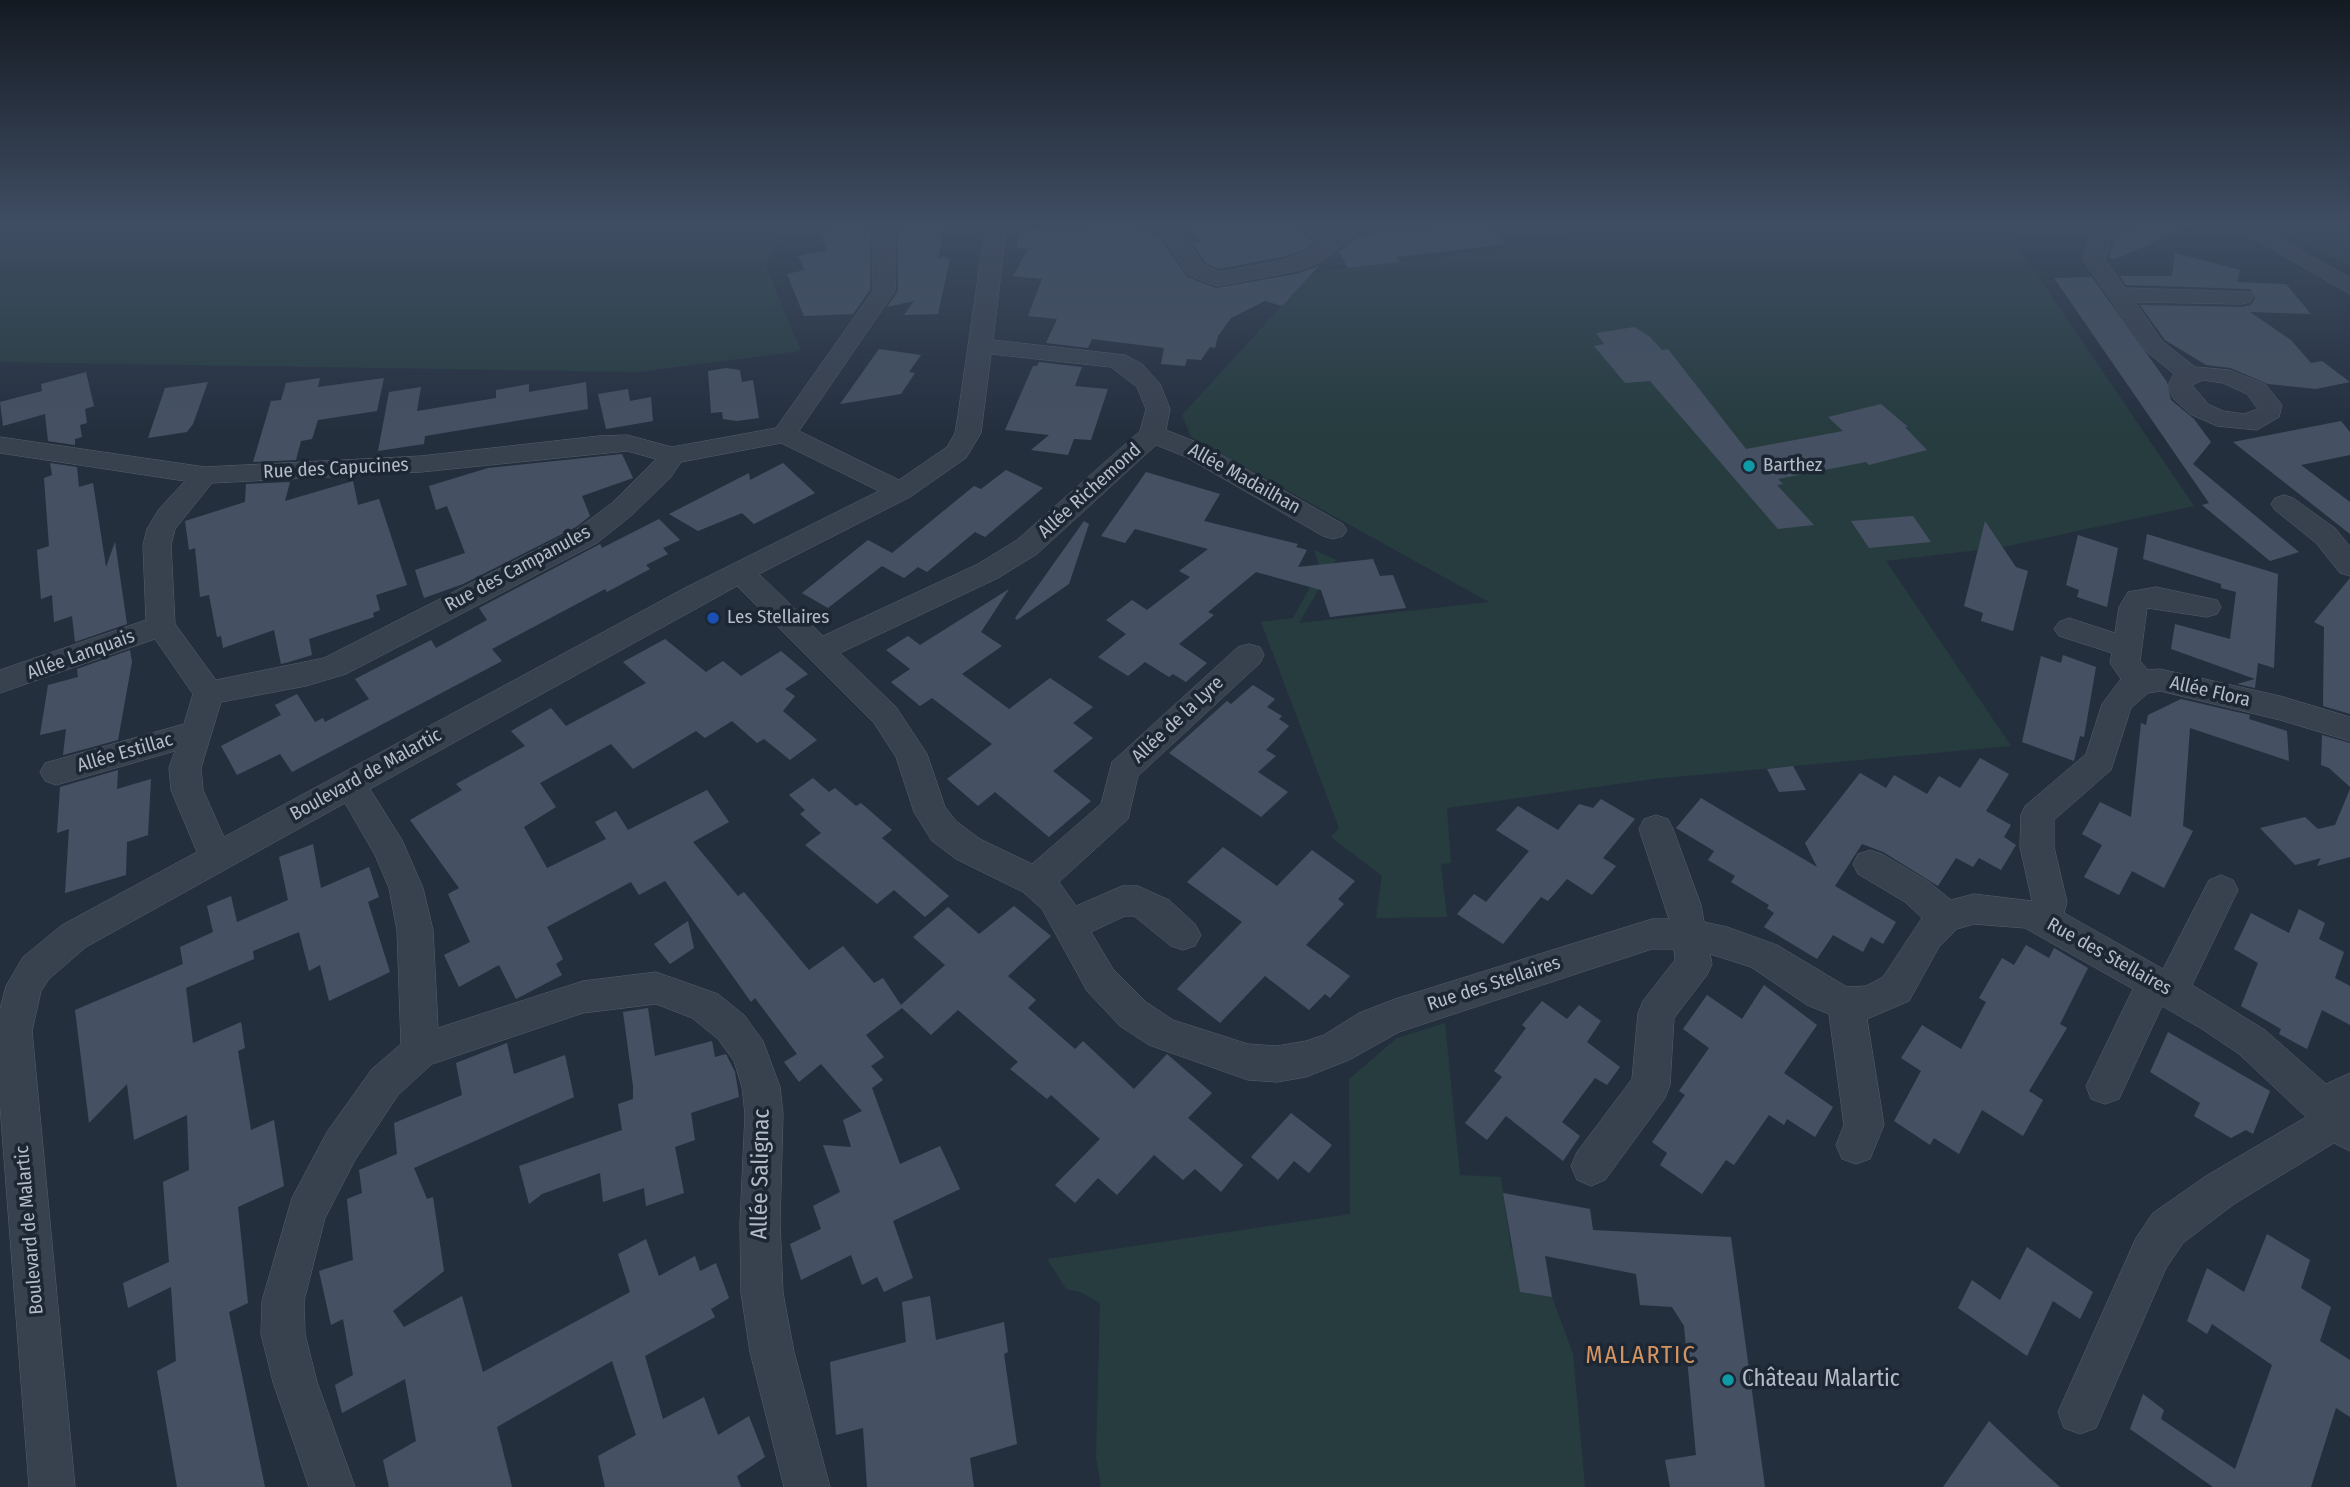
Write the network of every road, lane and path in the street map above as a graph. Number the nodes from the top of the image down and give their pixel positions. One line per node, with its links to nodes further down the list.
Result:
1 (884, 291): 8 (street)
2 (987, 291): 6 (street, Boulevard de Malartic)
3 (2117, 291): 4 (street)
4 (2120, 295): 5 (street); 7 (street)
5 (2242, 297)
6 (979, 346): 9 (street, Allée Richemond); 13 (street, Boulevard de Malartic)
7 (2190, 375)
8 (785, 434): 11 (street); 13 (street)
9 (1152, 434): 15 (street, Allée Madailhan); 22 (street, Allée Richemond)
10 (0, 445): 12 (street, Rue des Capucines)
11 (672, 455): 12 (street, Rue des Capucines); 26 (street, Rue des Campanules)
12 (205, 475): 19 (street)
13 (901, 491): 17 (street, Boulevard de Malartic)
14 (2284, 504): 16 (street)
15 (1333, 530)
16 (2350, 566)
17 (740, 572): 22 (street, Rue des Stellaires); 30 (street, Boulevard de Malartic)
18 (2207, 607): 21 (street)
19 (161, 626): 24 (street, Allée Lanquais); 26 (street)
20 (2069, 629): 21 (street)
21 (2126, 648): 25 (street)
22 (821, 650): 34 (street, Rue des Stellaires)
23 (1250, 655): 34 (street, Allée de la Lyre)
24 (0, 682)
25 (2141, 682): 27 (street, Allée Flora); 37 (street)
26 (209, 693): 28 (street)
27 (2350, 729)
28 (194, 733): 29 (street, Allée Estillac); 32 (street)
29 (56, 772)
30 (351, 785): 32 (street, Boulevard de Malartic); 43 (street)
31 (1656, 829): 39 (street)
32 (216, 856): 49 (street, Boulevard de Malartic)
33 (1870, 864): 36 (street)
34 (1035, 882): 38 (street, Rue des Stellaires)
35 (2221, 890): 41 (street)
36 (1946, 917): 37 (street, Rue des Stellaires); 42 (street)
37 (2045, 920): 41 (street, Rue des Stellaires)
38 (1070, 925): 39 (street, Rue des Stellaires); 40 (street)
39 (1688, 933): 42 (street, Rue des Stellaires); 47 (street)
40 (1183, 934)
41 (2162, 987): 44 (street); 45 (street, Rue des Stellaires)
42 (1846, 1004): 46 (street)
43 (420, 1051): 50 (street); 51 (street, Allée Salignac)
44 (2105, 1086)
45 (2340, 1112): 48 (street)
46 (1856, 1145)
47 (1591, 1166)
48 (2080, 1412)
49 (52, 1487)
50 (332, 1487)
51 (807, 1487)

